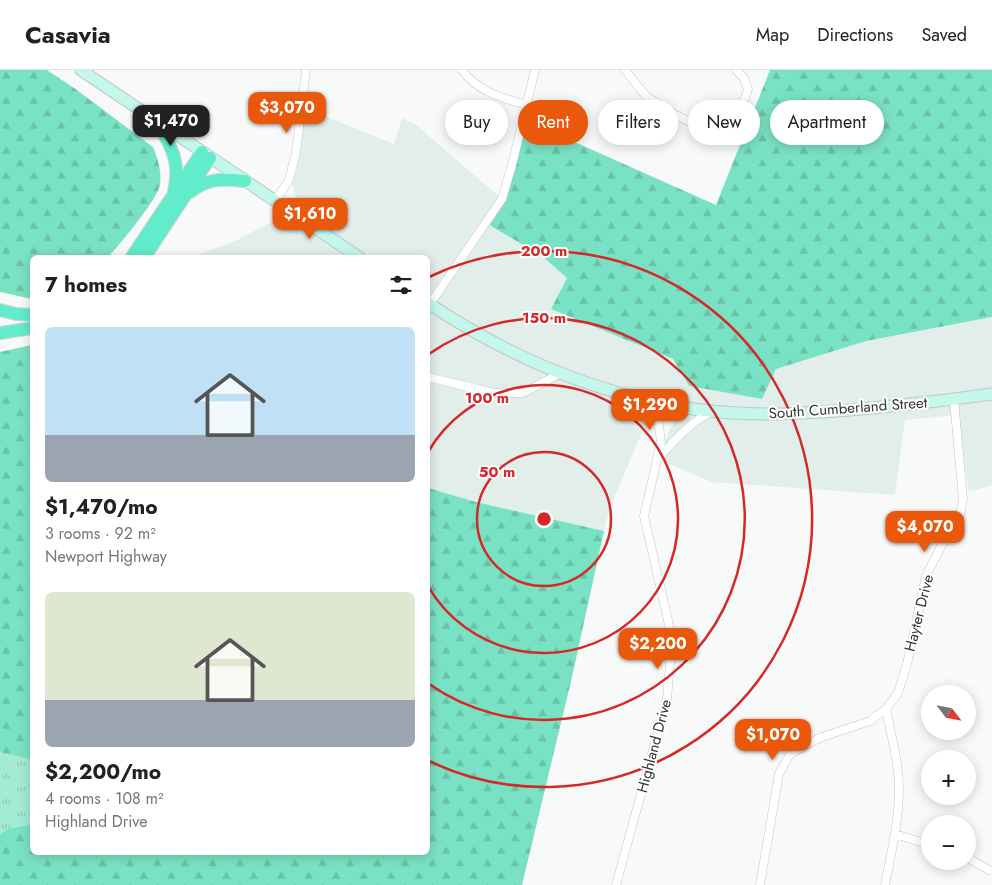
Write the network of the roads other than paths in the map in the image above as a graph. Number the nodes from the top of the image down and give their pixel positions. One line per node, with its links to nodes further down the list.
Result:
1 (80, 70): 9 (main road)
2 (306, 70): 14 (street)
3 (462, 70): 8 (street)
4 (535, 70): 7 (street)
5 (625, 70): 6 (street)
6 (736, 70)
7 (528, 100)
8 (518, 102)
9 (157, 121): 11 (main road); 13 (highway)
10 (518, 139): 18 (street)
11 (206, 155): 12 (main road); 13 (highway)
12 (246, 181): 13 (highway); 14 (main road)
13 (179, 196): 15 (highway); 16 (highway)
14 (275, 201): 17 (main road)
15 (133, 255)
16 (146, 255)
17 (356, 255)
18 (430, 303)
19 (430, 305): 24 (main road, South Cumberland Street)
20 (0, 310): 21 (highway)
21 (30, 315)
22 (30, 328): 23 (highway)
23 (0, 333)
24 (559, 374): 25 (street); 27 (main road, South Cumberland Street)
25 (430, 377)
26 (992, 394): 28 (main road, South Cumberland Street)
27 (648, 400): 29 (main road, South Cumberland Street); 30 (street, Highland Drive)
28 (954, 400): 29 (main road, South Cumberland Street); 31 (street, Hayter Drive)
29 (715, 411): 30 (street)
30 (657, 459): 36 (street, Highland Drive)
31 (886, 709): 32 (street); 37 (street, Hayter Drive)
32 (895, 834): 33 (street); 38 (street)
33 (921, 842)
34 (976, 863): 35 (street)
35 (989, 870)
36 (616, 885)
37 (760, 885)
38 (886, 885)

